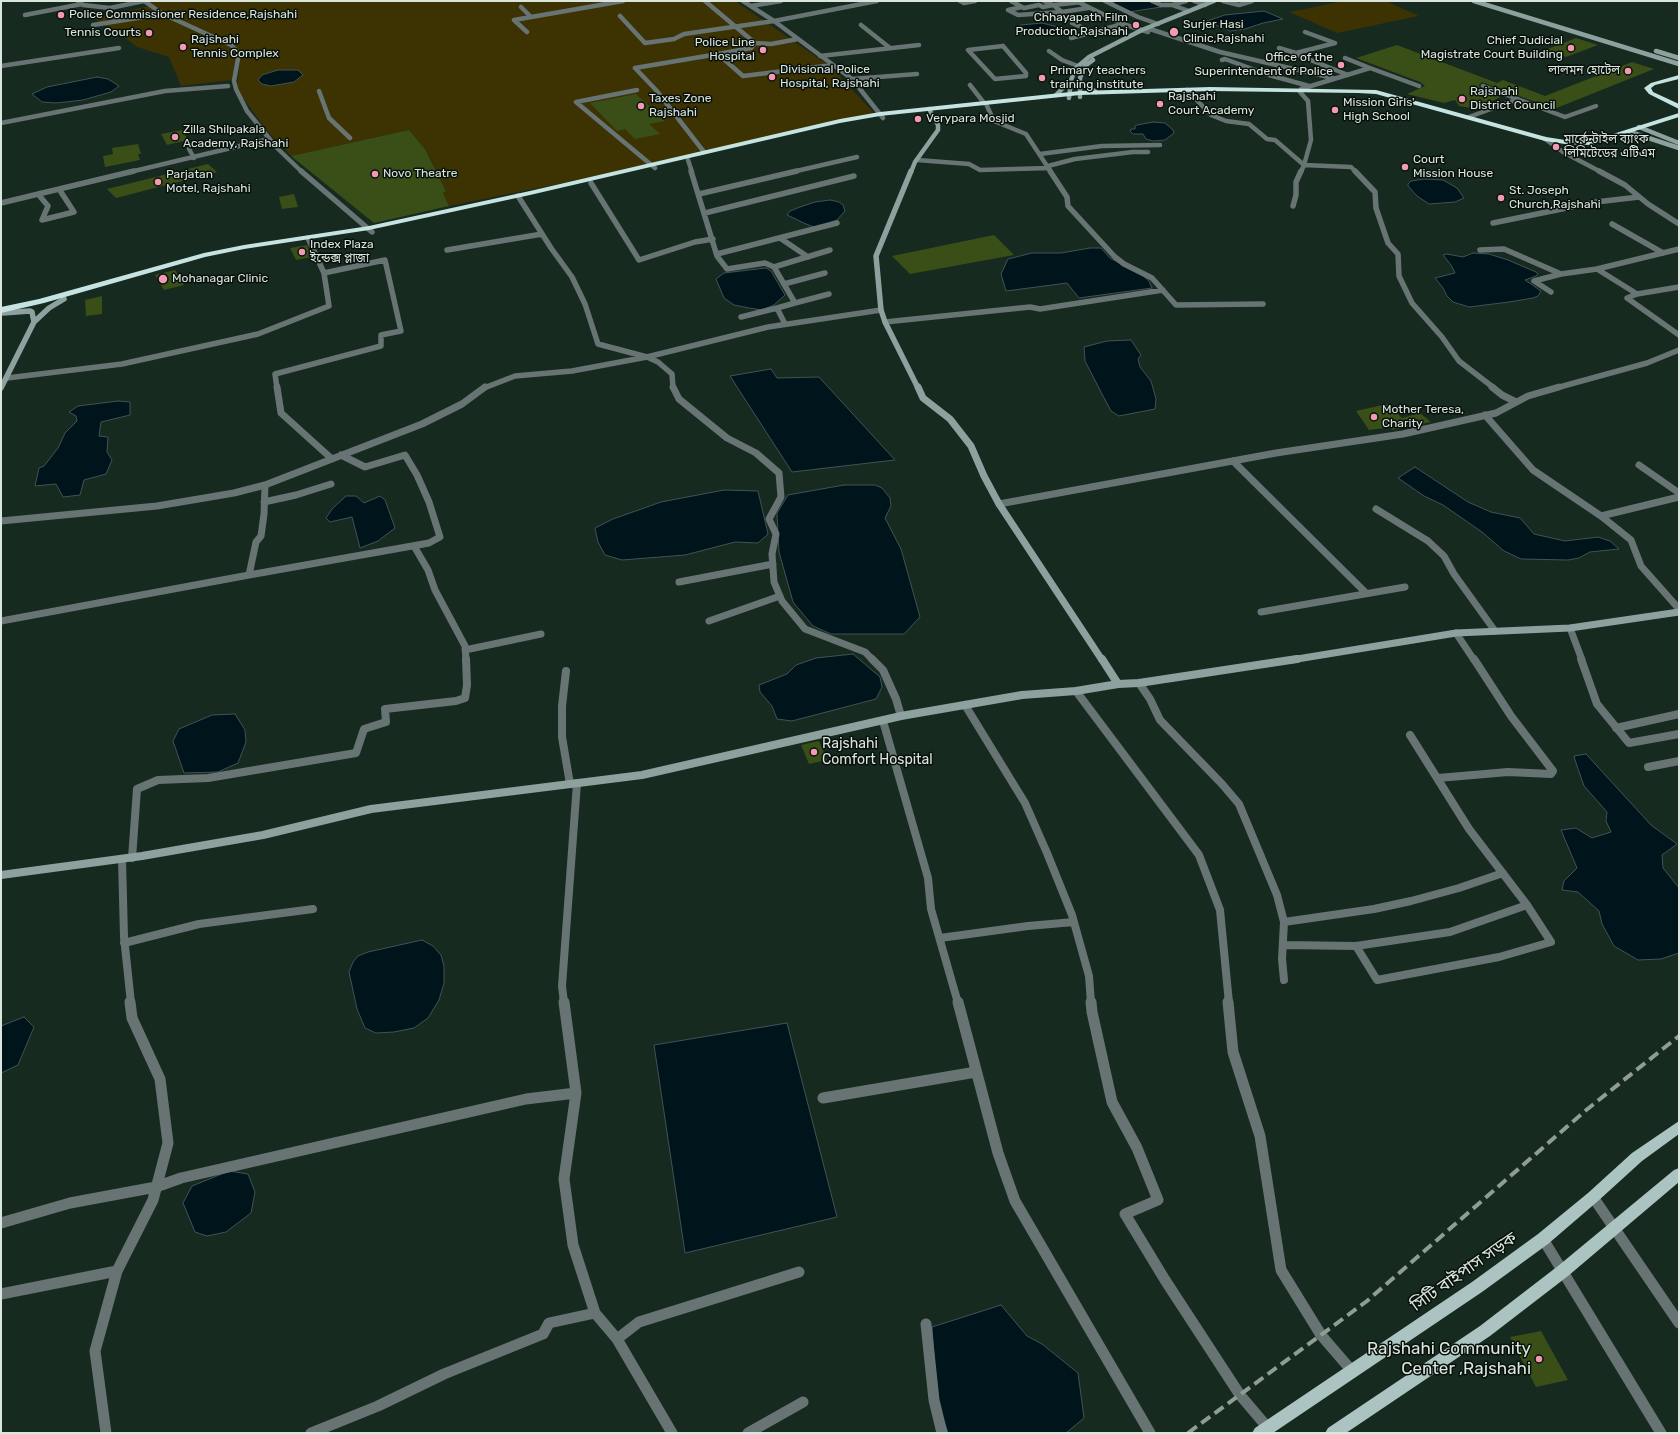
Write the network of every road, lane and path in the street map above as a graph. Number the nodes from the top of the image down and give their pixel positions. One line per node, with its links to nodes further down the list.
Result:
1 (596, 1): 23 (street)
2 (623, 1): 23 (street)
3 (705, 1): 44 (street)
4 (743, 1): 26 (street)
5 (781, 1): 26 (street)
6 (877, 1): 38 (street)
7 (960, 1): 8 (street)
8 (975, 1)
9 (1011, 1): 29 (street)
10 (1044, 1): 27 (street)
11 (1084, 1): 21 (street)
12 (1106, 1): 41 (street)
13 (1152, 1): 24 (street)
14 (1186, 1): 24 (street)
15 (1194, 1): 25 (street)
16 (1214, 1): 25 (street)
17 (1223, 1): 18 (street); 46 (street)
18 (1252, 1)
19 (1474, 1): 62 (street)
20 (1485, 1): 60 (street)
21 (1077, 2): 27 (street); 30 (street)
22 (80, 3): 33 (street); 34 (street)
23 (601, 5): 37 (street)
24 (1172, 5): 31 (street)
25 (1205, 5): 31 (street)
26 (751, 6): 38 (street)
27 (1053, 6): 29 (street); 32 (street)
28 (521, 7): 37 (street)
29 (1023, 8): 35 (street); 35 (street)
30 (1088, 8): 32 (street); 40 (street)
31 (1189, 11): 41 (street)
32 (1062, 12): 35 (street)
33 (163, 14): 42 (street); 100 (street)
34 (25, 15)
35 (1037, 15)
36 (620, 16): 44 (street)
37 (531, 17): 47 (street)
38 (774, 21): 44 (street); 51 (street)
39 (1072, 23): 48 (street)
40 (1123, 24): 45 (street); 48 (street)
41 (1158, 24): 46 (street)
42 (94, 25)
43 (861, 25): 55 (street)
44 (736, 27): 52 (street)
45 (1142, 30): 46 (street); 65 (street)
46 (1150, 30): 72 (street); 74 (street)
47 (527, 32)
48 (1093, 32): 50 (street)
49 (1305, 32): 68 (street)
50 (1071, 38)
51 (798, 40): 52 (street); 58 (street)
52 (755, 43): 57 (street)
53 (919, 45): 55 (street)
54 (119, 48): 64 (street)
55 (890, 48): 58 (street)
56 (1048, 51): 65 (street)
57 (718, 54): 63 (street); 106 (street)
58 (820, 56): 63 (street)
59 (1345, 58): 66 (street)
60 (1679, 58)
61 (1222, 60): 77 (street)
62 (1679, 64)
63 (833, 65): 71 (street)
64 (1, 66)
65 (1078, 66): 73 (street)
66 (1370, 68): 68 (street); 78 (street)
67 (917, 74): 71 (street)
68 (1348, 75): 72 (street)
69 (1026, 76): 69 (street)
70 (1679, 78): 91 (highway)
71 (852, 79): 94 (street)
72 (1335, 79): 77 (street)
73 (1071, 80): 85 (street); 87 (street)
74 (1080, 82): 83 (street); 86 (street)
75 (970, 85): 89 (street)
76 (228, 86): 96 (street)
77 (1310, 86): 82 (street)
78 (1419, 86)
79 (1483, 86): 88 (street)
80 (637, 90): 114 (street)
81 (319, 91): 99 (street)
82 (1301, 91): 84 (highway); 95 (highway); 113 (street)
83 (1096, 92): 84 (highway); 86 (highway)
84 (1188, 92): 86 (highway); 113 (street)
85 (1056, 95): 87 (highway); 89 (highway)
86 (1080, 95): 87 (highway)
87 (1070, 96): 89 (highway)
88 (1518, 99): 90 (street); 95 (street)
89 (985, 105): 92 (highway); 108 (street)
90 (1596, 106)
91 (1679, 107)
92 (930, 111): 94 (highway); 112 (street)
93 (1679, 115): 97 (highway)
94 (881, 116): 106 (highway); 111 (highway)
95 (1469, 117): 101 (highway)
96 (1, 124)
97 (1639, 127): 98 (highway); 102 (street)
98 (1630, 132): 101 (highway); 104 (street)
99 (350, 138)
100 (269, 139): 110 (street); 130 (street)
101 (1545, 139): 122 (street)
102 (1679, 143)
103 (1160, 145): 108 (street)
104 (1679, 148)
105 (189, 149): 110 (street)
106 (704, 152): 114 (highway)
107 (1148, 152): 115 (street)
108 (1040, 154): 115 (street)
109 (857, 157): 120 (street)
110 (194, 158): 118 (street)
111 (688, 160): 114 (highway); 120 (street)
112 (917, 160): 115 (street); 157 (street)
113 (1304, 164): 124 (street); 168 (street)
114 (652, 166): 117 (highway); 121 (highway)
115 (1048, 167): 149 (street)
116 (854, 176): 125 (street)
117 (591, 183): 121 (highway); 133 (street)
118 (59, 189): 119 (street); 119 (street)
119 (38, 194): 123 (street)
120 (699, 194): 125 (street)
121 (520, 197): 130 (highway); 131 (street)
122 (1639, 197): 127 (street); 129 (street)
123 (1, 203)
124 (1292, 206)
125 (705, 212): 133 (street)
126 (837, 223): 132 (street)
127 (1493, 223)
128 (1612, 224): 139 (street)
129 (1679, 224)
130 (370, 230): 134 (highway)
131 (542, 234): 136 (street); 165 (street)
132 (780, 238): 140 (street); 141 (street)
133 (712, 239): 140 (street)
134 (309, 240): 144 (street); 153 (highway); 158 (highway)
135 (1679, 249): 139 (street)
136 (447, 250)
137 (830, 250): 141 (street)
138 (1480, 250): 146 (street)
139 (1663, 253): 143 (street)
140 (717, 254): 142 (street)
141 (808, 257): 142 (street)
142 (774, 267): 147 (street)
143 (1597, 270): 146 (street); 152 (street)
144 (324, 273): 166 (street); 171 (street)
145 (825, 273): 147 (street)
146 (1561, 274): 150 (street)
147 (784, 284): 154 (street)
148 (1679, 287): 152 (street)
149 (1163, 290): 155 (street); 161 (street)
150 (1551, 292)
151 (829, 294): 154 (street)
152 (1637, 294): 163 (street)
153 (64, 299): 158 (highway); 160 (street)
154 (794, 303): 156 (street)
155 (1263, 304)
156 (777, 308): 159 (street); 162 (street)
157 (881, 310): 161 (street); 162 (street)
158 (2, 312): 160 (street)
159 (741, 317)
160 (34, 322): 166 (street)
161 (884, 322): 179 (street)
162 (785, 324): 165 (street)
163 (1679, 335)
164 (1679, 350): 168 (street)
165 (647, 357): 170 (street); 184 (street)
166 (7, 378): 167 (street)
167 (1, 388)
168 (1516, 402): 169 (street)
169 (1485, 415): 172 (street); 181 (street)
170 (341, 455): 171 (street); 183 (street)
171 (332, 459): 175 (street)
172 (1233, 461): 179 (street); 188 (street)
173 (1639, 465): 176 (street)
174 (331, 484): 178 (street)
175 (265, 485): 178 (street); 182 (street)
176 (1679, 493)
177 (1679, 497): 181 (street)
178 (264, 502): 185 (street)
179 (999, 504): 201 (street)
180 (1376, 509): 195 (street)
181 (1601, 516): 190 (street)
182 (1, 521)
183 (414, 546): 185 (street); 198 (street)
184 (773, 564): 186 (street); 189 (street)
185 (249, 575): 192 (street)
186 (679, 582)
187 (1405, 587): 188 (street)
188 (1366, 593): 191 (street)
189 (780, 596): 193 (street); 205 (street)
190 (1679, 611): 194 (street)
191 (1261, 612)
192 (1, 621)
193 (709, 621)
194 (1570, 628): 195 (street); 207 (street)
195 (1495, 631): 196 (street)
196 (1456, 633): 200 (street); 212 (street)
197 (540, 634): 198 (street)
198 (465, 650): 214 (street)
199 (566, 671): 213 (street)
200 (1139, 683): 201 (street); 220 (street)
201 (1118, 684): 202 (street)
202 (1076, 691): 203 (street); 244 (street)
203 (965, 705): 205 (street); 219 (street)
204 (1679, 714): 207 (street)
205 (901, 716): 206 (street)
206 (884, 721): 213 (street); 221 (street)
207 (1616, 728): 208 (street)
208 (1679, 734)
209 (1410, 736): 212 (street)
210 (1679, 761): 211 (street)
211 (1648, 767)
212 (1438, 778): 215 (street)
213 (573, 783): 214 (street); 227 (street)
214 (127, 858): 216 (street); 222 (street)
215 (1503, 873): 217 (street); 220 (street)
216 (1, 876)
217 (1527, 905): 224 (street); 224 (street)
218 (313, 909): 222 (street)
219 (1074, 922): 221 (street); 246 (street)
220 (1284, 922): 223 (street)
221 (940, 938): 226 (street)
222 (124, 943): 231 (street)
223 (1284, 945): 224 (street); 225 (street)
224 (1356, 946)
225 (1284, 980)
226 (976, 1072): 228 (street); 252 (street)
227 (576, 1093): 231 (street); 240 (street)
228 (823, 1098)
229 (1679, 1127): 232 (main road, সিটি বাইপাস সড়ক)
230 (1677, 1180): 234 (main road)
231 (156, 1187): 233 (street); 237 (street)
232 (1593, 1196): 234 (street); 235 (main road, সিটি বাইপাস সড়ক)
233 (1, 1223)
234 (1615, 1226): 236 (main road); 241 (street)
235 (1543, 1239): 236 (street); 244 (main road, সিটি বাইপাস সড়ক)
236 (1563, 1270): 253 (main road); 254 (street)
237 (117, 1271): 239 (street); 247 (street)
238 (799, 1272): 243 (street)
239 (1, 1294)
240 (595, 1312): 243 (street); 248 (street)
241 (1679, 1323)
242 (926, 1324): 251 (street)
243 (617, 1338): 249 (street)
244 (1352, 1371): 246 (main road, সিটি বাইপাস সড়ক)
245 (803, 1402): 250 (street)
246 (1264, 1430)
247 (106, 1433)
248 (311, 1433)
249 (672, 1433)
250 (748, 1433)
251 (942, 1433)
252 (1150, 1433)
253 (1333, 1433)
254 (1661, 1433)

